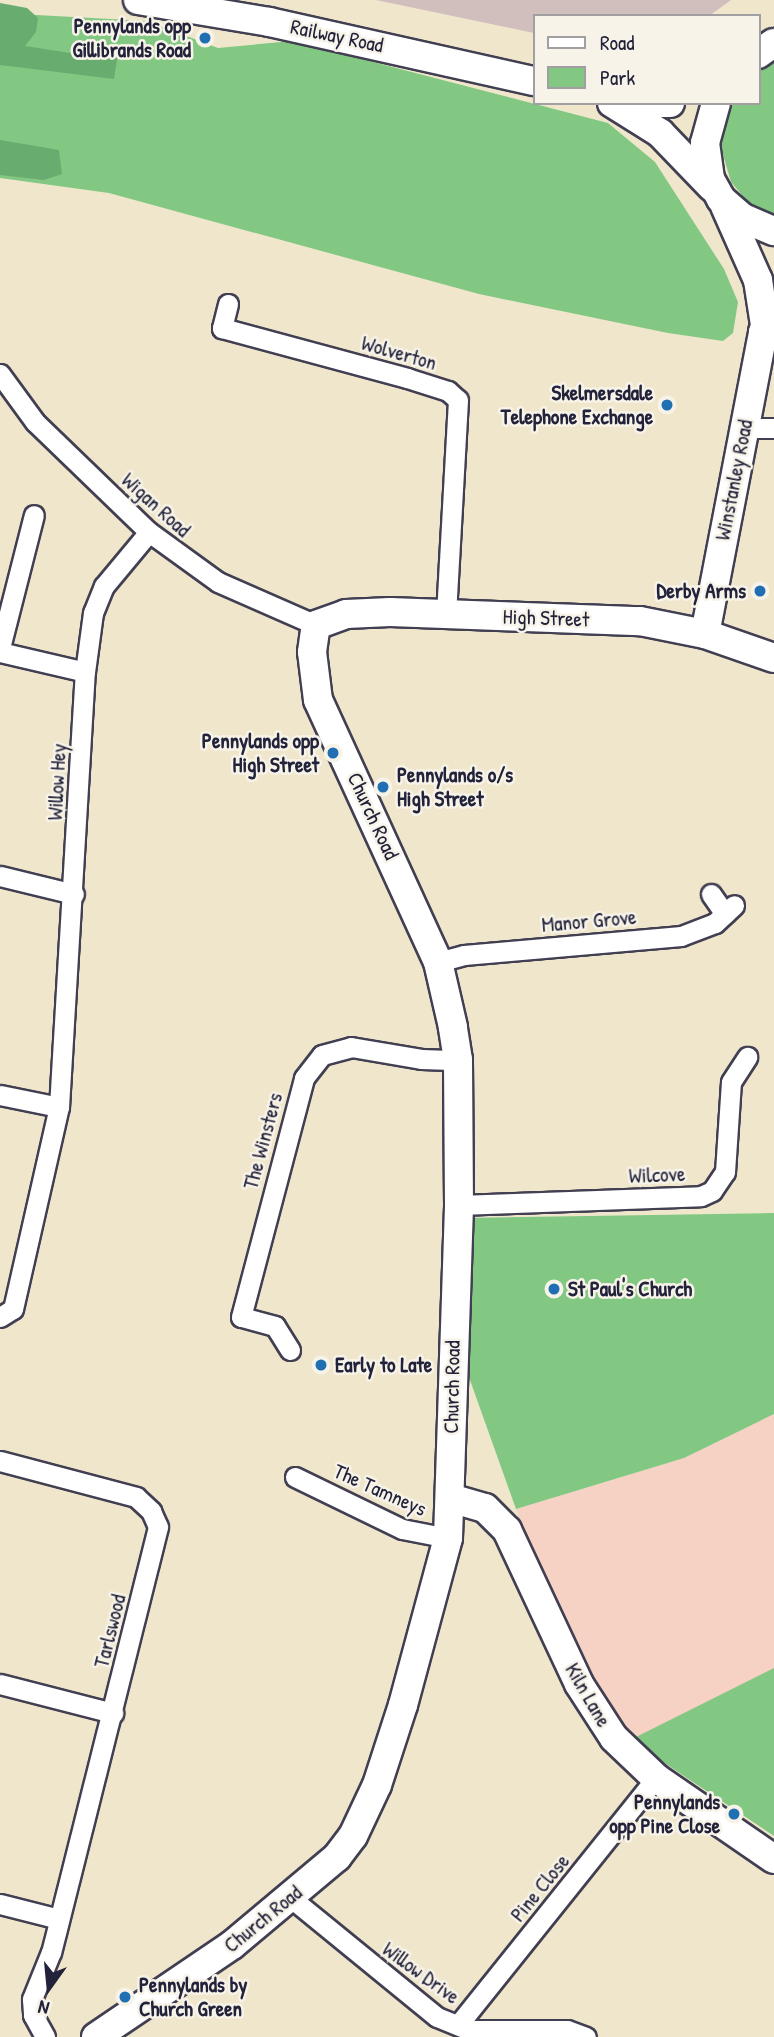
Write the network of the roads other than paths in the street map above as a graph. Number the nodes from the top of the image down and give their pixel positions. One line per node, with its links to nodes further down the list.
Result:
1 (138, 0): 2 (street, Railway Road)
2 (532, 81)
3 (615, 105): 5 (street)
4 (715, 105): 5 (street)
5 (720, 197): 6 (street); 8 (street, Winstanley Road)
6 (774, 231)
7 (228, 304): 14 (street, Wolverton)
8 (767, 323): 10 (street, Winstanley Road)
9 (0, 374): 13 (street, Wigan Road)
10 (744, 428): 11 (street); 16 (street, Winstanley Road)
11 (774, 428)
12 (34, 515): 17 (street)
13 (149, 532): 15 (street, Wigan Road); 19 (street, Willow Hey)
14 (446, 614): 15 (street, High Street); 16 (street, High Street)
15 (316, 625): 23 (street, Church Road)
16 (705, 634): 18 (street, High Street)
17 (0, 650): 19 (street)
18 (774, 658)
19 (85, 672): 21 (street, Willow Hey)
20 (0, 876): 21 (street)
21 (74, 894): 27 (street, Willow Hey)
22 (711, 894): 23 (street, Manor Grove)
23 (438, 962): 25 (street, Church Road)
24 (747, 1057): 28 (street, Wilcove)
25 (458, 1060): 28 (street, Church Road); 30 (street, The Winsters)
26 (0, 1095): 27 (street)
27 (59, 1107): 29 (street, Willow Hey)
28 (459, 1205): 33 (street, Church Road)
29 (0, 1317)
30 (290, 1350)
31 (0, 1461): 36 (street, Tarlswood)
32 (295, 1477): 34 (street, The Tamneys)
33 (450, 1497): 34 (street, Church Road); 37 (street, Kiln Lane)
34 (448, 1538): 39 (street, Church Road)
35 (0, 1684): 36 (street)
36 (113, 1713): 41 (street, Tarlswood)
37 (656, 1779): 38 (street, Kiln Lane); 42 (street, Pine Close)
38 (774, 1859)
39 (291, 1898): 42 (street, Willow Drive); 45 (street, Church Road)
40 (0, 1904): 41 (street)
41 (59, 1919): 44 (street, Tarlswood)
42 (458, 2025): 43 (street, Willow Drive)
43 (509, 2034): 46 (street, Willow Drive)
44 (45, 2037)
45 (96, 2037)
46 (586, 2037)

